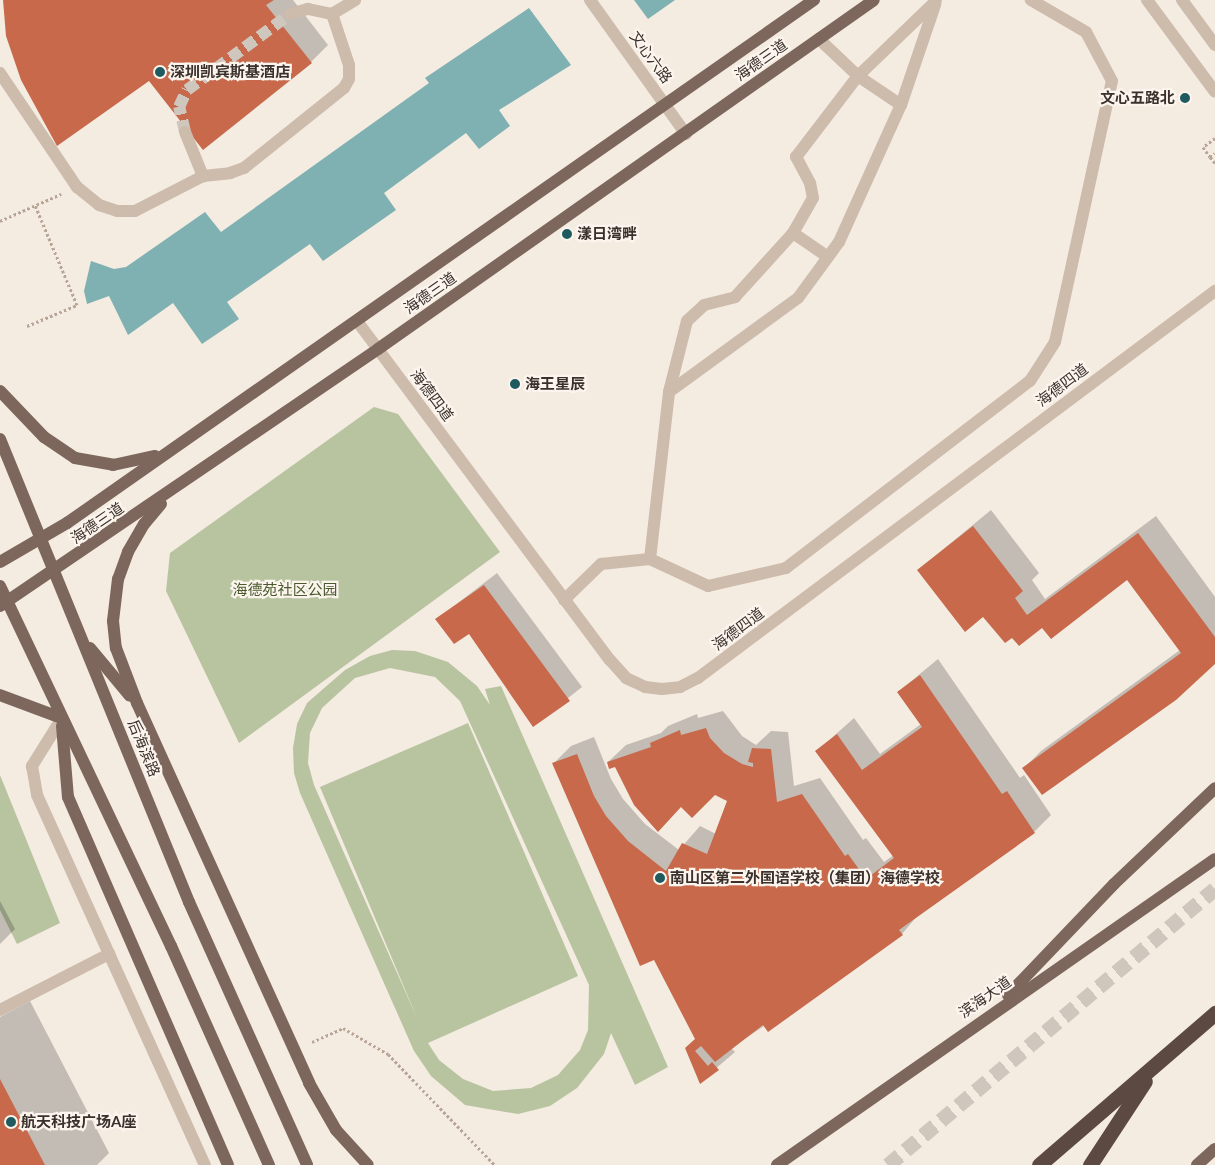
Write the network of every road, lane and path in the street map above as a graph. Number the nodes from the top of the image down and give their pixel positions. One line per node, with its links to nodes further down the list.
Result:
1 (355, 0): 10 (street)
2 (590, 0): 16 (street, 文心六路)
3 (814, 0): 16 (main road, 海德三道)
4 (874, 0): 11 (main road, 海德三道)
5 (1031, 0): 40 (street)
6 (1147, 0): 15 (street)
7 (1182, 0): 12 (street)
8 (938, 1): 14 (street); 17 (street)
9 (290, 14): 10 (street)
10 (332, 14): 24 (street)
11 (819, 39): 14 (street); 19 (main road, 海德三道)
12 (1215, 45)
13 (0, 73): 25 (street)
14 (858, 76): 17 (street); 28 (street)
15 (1215, 92)
16 (665, 104): 19 (street, 文心六路); 31 (main road, 海德三道)
17 (902, 105): 29 (street)
18 (185, 132): 24 (street)
19 (686, 134): 33 (main road, 海德三道)
20 (1215, 138): 22 (path)
21 (1215, 153): 22 (path)
22 (1210, 157): 23 (path)
23 (1215, 163)
24 (203, 176): 25 (street)
25 (77, 186): 26 (path)
26 (35, 205): 27 (path); 32 (path)
27 (0, 221)
28 (793, 233): 29 (street); 35 (street)
29 (828, 257): 35 (street)
30 (1215, 291): 44 (street, 海德四道)
31 (357, 321): 33 (street, 海德四道); 37 (main road, 海德三道)
32 (27, 326)
33 (378, 349): 38 (main road, 海德三道); 44 (street, 海德四道)
34 (0, 391): 37 (main road)
35 (670, 392): 40 (street)
36 (0, 439): 39 (main road, 后海滨路)
37 (173, 449): 39 (main road, 海德三道)
38 (173, 491): 42 (main road, 海德三道); 48 (main road)
39 (40, 540): 41 (main road, 海德三道); 42 (main road, 后海滨路)
40 (650, 559): 44 (street)
41 (0, 562)
42 (54, 572): 45 (main road, 海德三道); 46 (main road, 后海滨路)
43 (0, 586): 45 (main road)
44 (564, 600)
45 (4, 603): 49 (main road)
46 (82, 638): 48 (main road); 62 (main road, 后海滨路)
47 (0, 696): 49 (main road)
48 (137, 703): 63 (main road)
49 (62, 718): 52 (street); 60 (main road); 61 (main road)
50 (1215, 788): 54 (main road)
51 (1215, 860): 54 (main road, 滨海大道)
52 (109, 954): 53 (street); 59 (street)
53 (0, 1010)
54 (990, 1014): 65 (main road, 滨海大道)
55 (1215, 1014): 57 (highway)
56 (312, 1042): 64 (path)
57 (1155, 1065): 66 (highway); 67 (highway)
58 (1215, 1149): 68 (main road)
59 (204, 1165)
60 (228, 1165)
61 (269, 1165)
62 (307, 1165)
63 (368, 1165)
64 (495, 1165)
65 (777, 1165)
66 (1039, 1165)
67 (1090, 1165)
68 (1197, 1165)

